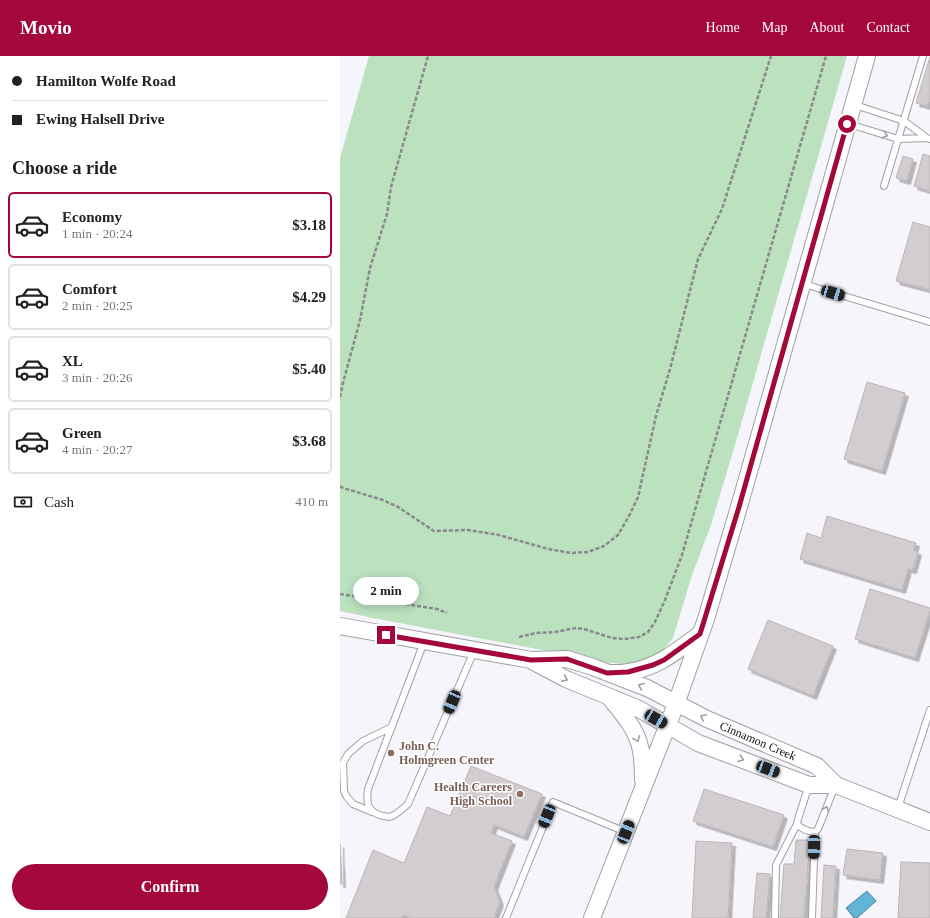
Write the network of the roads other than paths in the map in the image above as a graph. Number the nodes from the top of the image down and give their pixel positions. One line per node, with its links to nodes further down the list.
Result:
1 (867, 56): 3 (street)
2 (924, 56): 4 (lane)
3 (853, 105): 4 (lane); 5 (street)
4 (904, 121): 6 (lane); 7 (lane)
5 (847, 124): 7 (lane, one-way to 7); 9 (street)
6 (929, 138): 7 (lane)
7 (898, 139): 8 (lane)
8 (884, 186)
9 (802, 284): 10 (lane); 12 (street)
10 (930, 322)
11 (340, 626): 13 (street)
12 (700, 634): 16 (street); 18 (street)
13 (424, 642): 14 (street); 22 (lane)
14 (474, 651): 15 (street); 27 (lane)
15 (531, 660): 16 (street, Cinnamon Creek); 17 (street, Cinnamon Creek, one-way to 17)
16 (607, 673): 18 (street, Cinnamon Creek, one-way to 16)
17 (608, 696): 20 (street, Cinnamon Creek); 25 (street, one-way to 25)
18 (676, 704): 20 (street); 24 (street, Cinnamon Creek, one-way to 18)
19 (930, 710): 21 (lane)
20 (668, 725): 23 (street, Cinnamon Creek, one-way to 23); 25 (street)
21 (927, 726): 26 (lane)
22 (392, 727): 27 (lane); 27 (lane)
23 (809, 785): 24 (street, Cinnamon Creek); 29 (lane)
24 (836, 785): 26 (street, Cinnamon Creek); 31 (lane, one-way to 24)
25 (643, 789): 30 (street)
26 (897, 810): 28 (street, Cinnamon Creek)
27 (378, 815)
28 (930, 822)
29 (797, 824): 31 (lane); 34 (lane)
30 (626, 832): 32 (lane); 33 (street)
31 (815, 832): 35 (lane)
32 (506, 918)
33 (592, 918)
34 (775, 918)
35 (812, 918)

